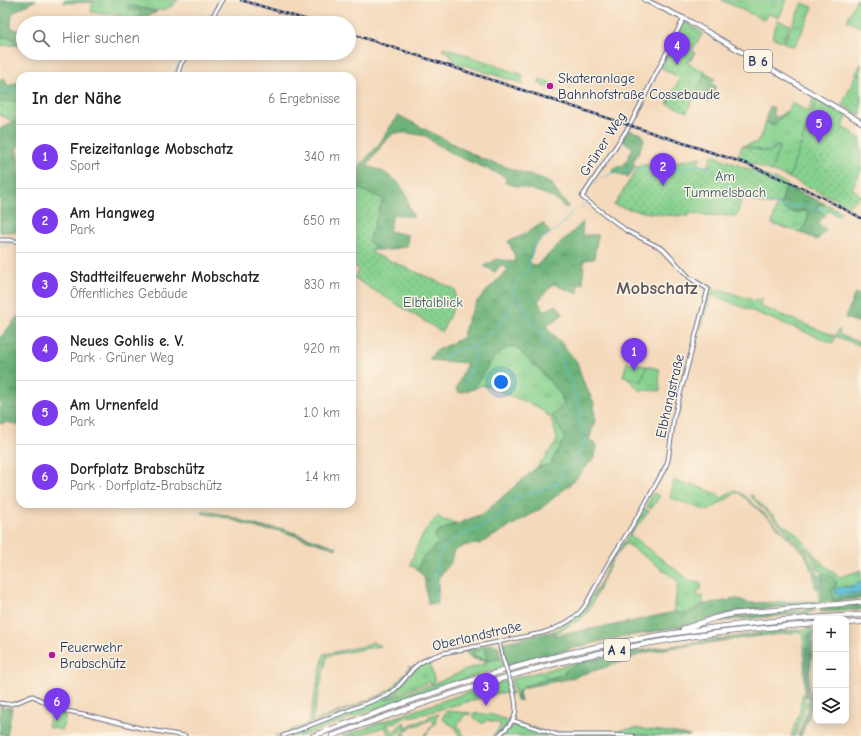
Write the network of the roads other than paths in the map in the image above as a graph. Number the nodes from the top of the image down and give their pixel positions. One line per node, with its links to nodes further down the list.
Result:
1 (223, 0): 3 (street)
2 (645, 0): 4 (main road, B 6)
3 (213, 16)
4 (684, 18): 7 (main road, B 6); 8 (street, Grüner Weg)
5 (184, 60): 6 (street)
6 (178, 72)
7 (861, 122)
8 (582, 197): 16 (street, Elbhangstraße)
9 (0, 240): 10 (street)
10 (16, 241)
11 (861, 602): 17 (highway)
12 (861, 615): 17 (highway, A 4)
13 (861, 622): 14 (highway)
14 (849, 623)
15 (813, 624): 24 (highway, A 4)
16 (554, 630): 18 (street, Oberlandstraße)
17 (672, 633): 23 (highway, A 4)
18 (499, 642): 20 (street, bridge); 22 (street, Oberlandstraße)
19 (0, 703): 21 (street)
20 (514, 721): 25 (street); 26 (street)
21 (185, 736)
22 (284, 736)
23 (313, 736)
24 (332, 736)
25 (498, 736)
26 (633, 736)

